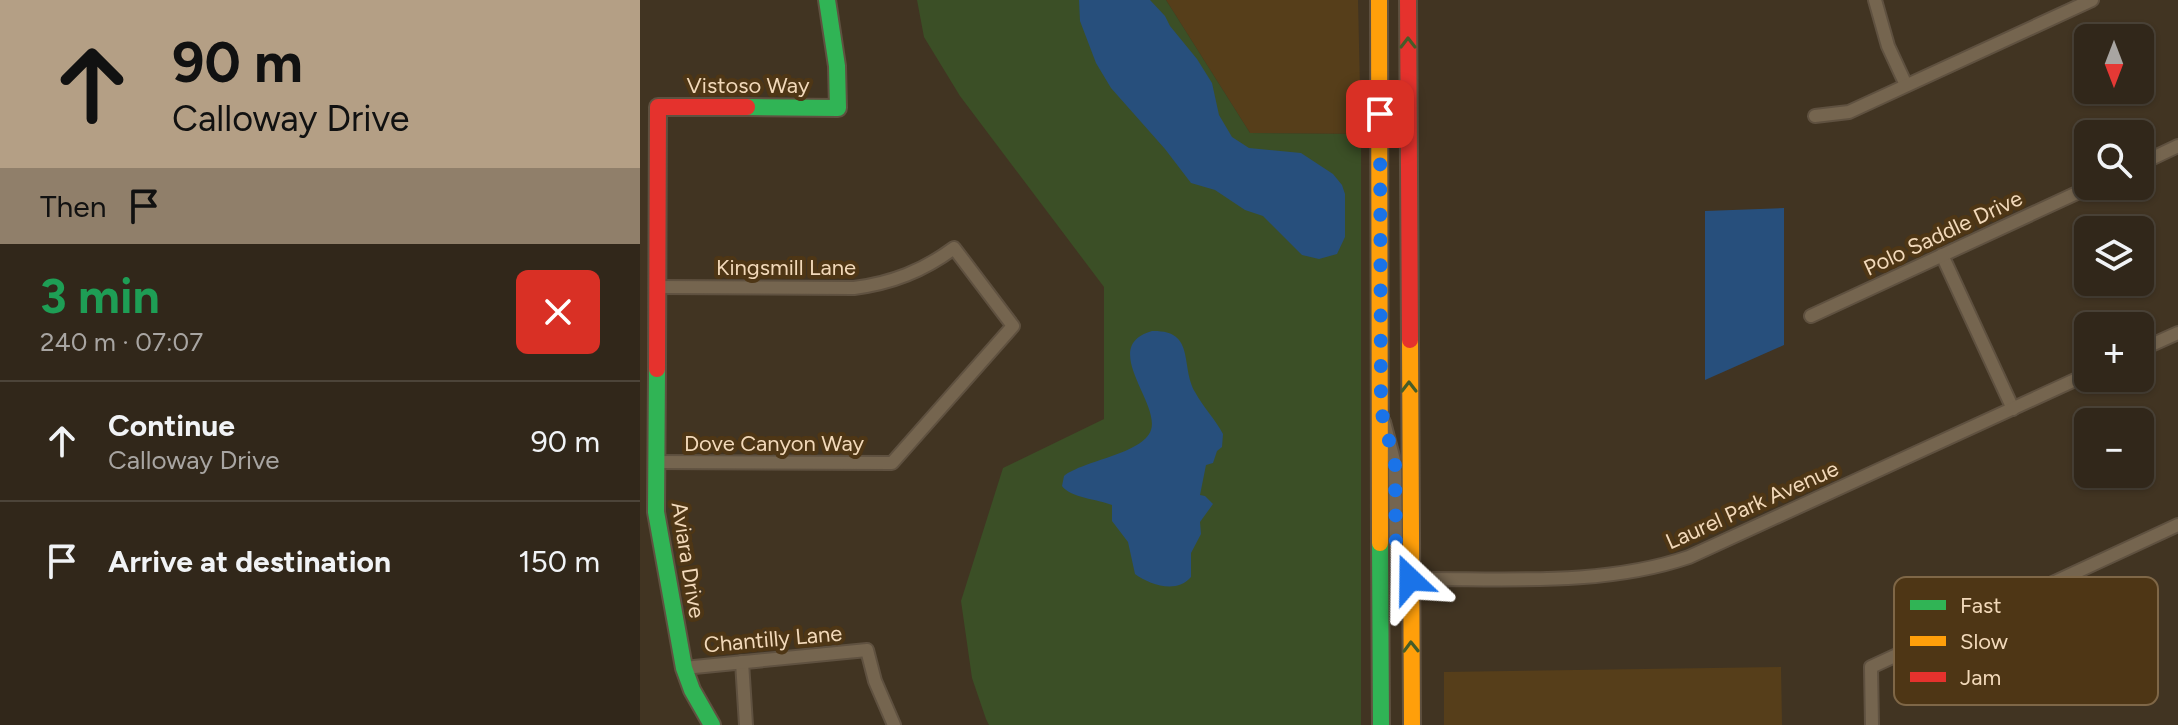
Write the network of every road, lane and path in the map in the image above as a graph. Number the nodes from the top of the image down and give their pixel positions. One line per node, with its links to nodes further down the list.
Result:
1 (827, 0): 7 (main road, Vistoso Way)
2 (1379, 0): 19 (main road)
3 (1408, 0): 24 (main road, one-way to 3)
4 (1875, 0): 6 (street)
5 (2092, 0): 6 (street)
6 (1906, 85): 8 (street)
7 (658, 107): 13 (main road, Aviara Drive)
8 (1815, 116)
9 (2178, 146): 10 (street)
10 (2154, 157)
11 (2074, 194): 12 (street, Polo Saddle Drive)
12 (1942, 255): 14 (street, Polo Saddle Drive); 18 (street)
13 (656, 287): 20 (main road, Aviara Drive); 21 (street, Kingsmill Lane)
14 (1811, 316)
15 (2178, 333): 16 (street)
16 (2154, 344)
17 (2074, 381): 18 (street, Laurel Park Avenue)
18 (2013, 409): 24 (street, Laurel Park Avenue)
19 (1381, 410): 24 (street); 31 (main road)
20 (655, 462): 21 (street, Dove Canyon Way); 27 (main road, Aviara Drive)
21 (892, 463)
22 (2178, 525): 23 (street)
23 (2066, 577)
24 (1410, 579): 32 (main road, one-way to 24)
25 (1894, 656): 33 (street)
26 (742, 662): 27 (street, Chantilly Lane); 29 (street); 30 (street, Chantilly Lane)
27 (684, 668): 28 (main road, Aviara Drive)
28 (712, 725)
29 (746, 725)
30 (894, 725)
31 (1381, 725)
32 (1412, 725)
33 (1872, 725)

